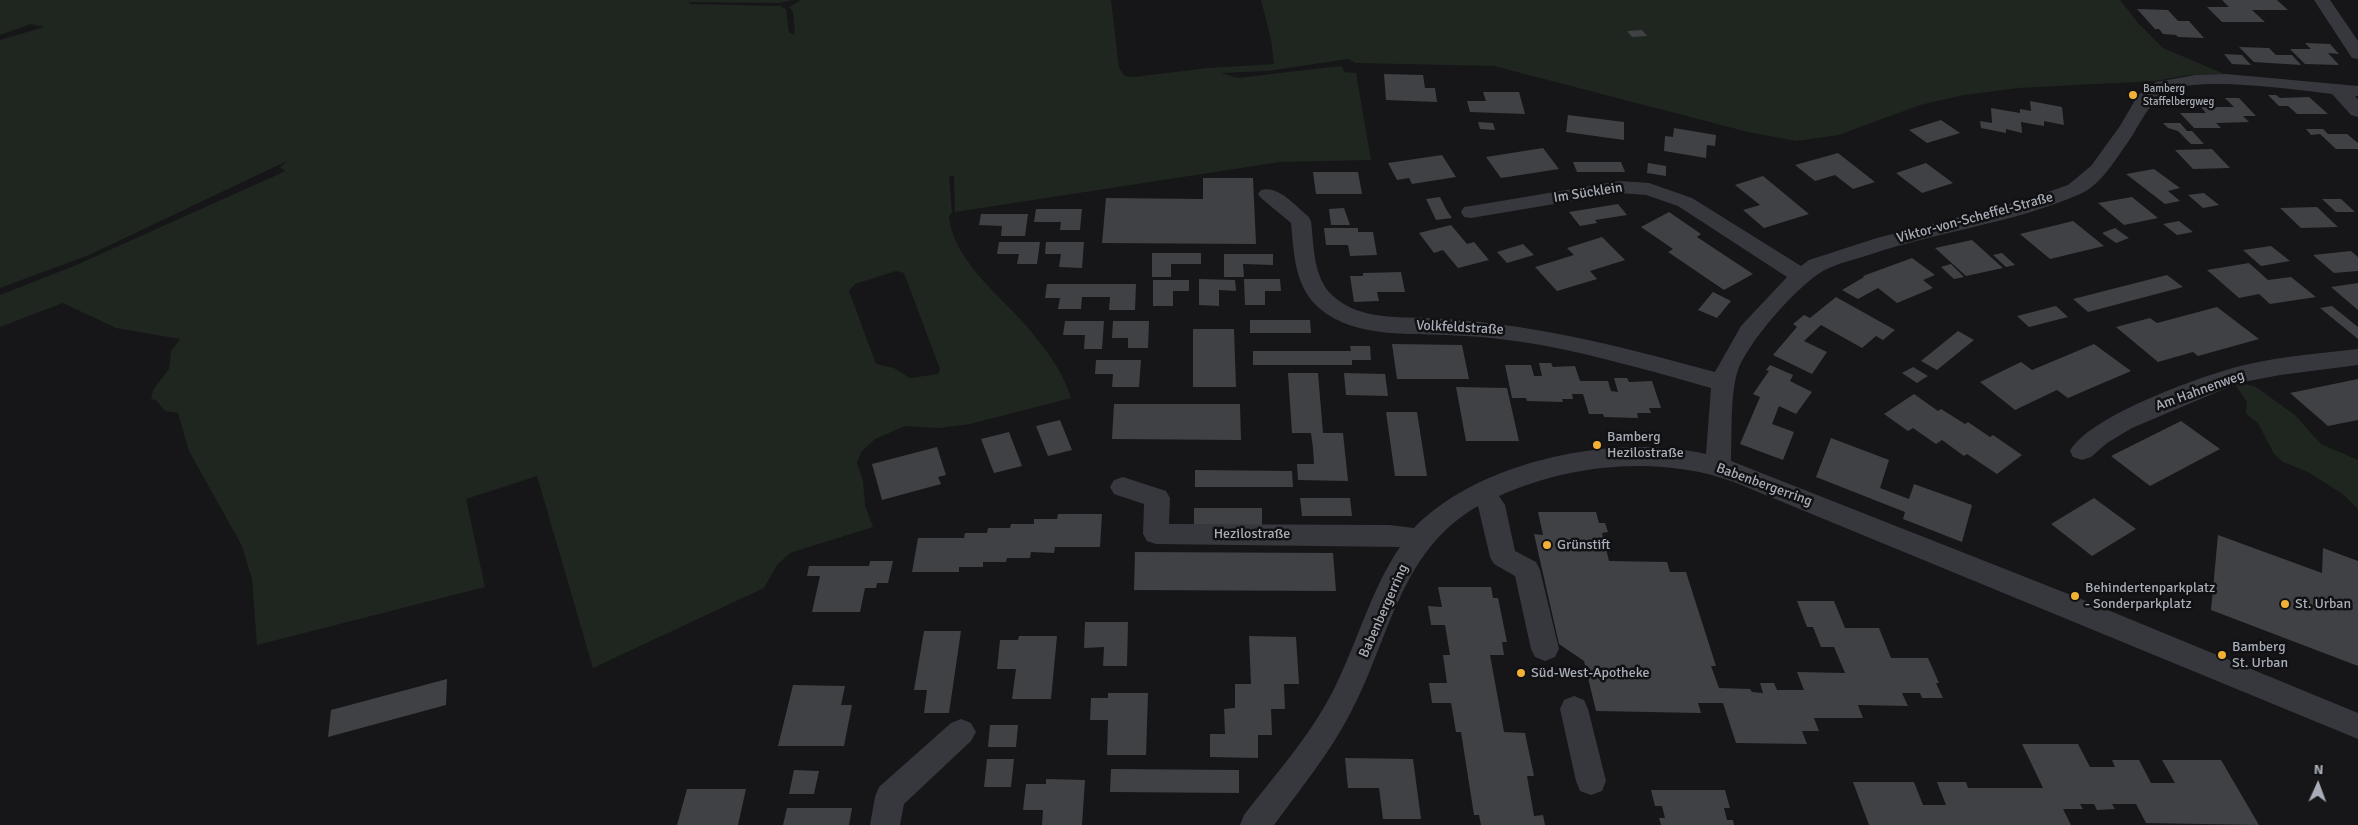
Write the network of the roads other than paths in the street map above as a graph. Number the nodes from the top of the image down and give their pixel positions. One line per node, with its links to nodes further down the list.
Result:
1 (2322, 0): 2 (street)
2 (2358, 54)
3 (2350, 91): 4 (street); 7 (street, Viktor-von-Scheffel-Straße)
4 (2358, 111)
5 (1268, 194): 9 (street, Volkfeldstraße)
6 (1471, 212): 7 (street, Im Sücklein)
7 (1801, 276): 9 (street, Viktor-von-Scheffel-Straße)
8 (2358, 357): 10 (street, Am Hahnenweg)
9 (1723, 383): 11 (street, Viktor-von-Scheffel-Straße)
10 (2082, 451)
11 (1718, 466): 13 (street, Babenbergerring); 17 (street, Babenbergerring)
12 (1123, 487): 14 (street, Hezilostraße)
13 (1481, 493): 14 (street, Babenbergerring); 15 (street)
14 (1420, 539): 21 (street, Babenbergerring)
15 (1545, 649)
16 (1574, 709): 19 (street)
17 (2358, 726)
18 (961, 732): 20 (street)
19 (1591, 781)
20 (885, 825)
21 (1255, 825)

